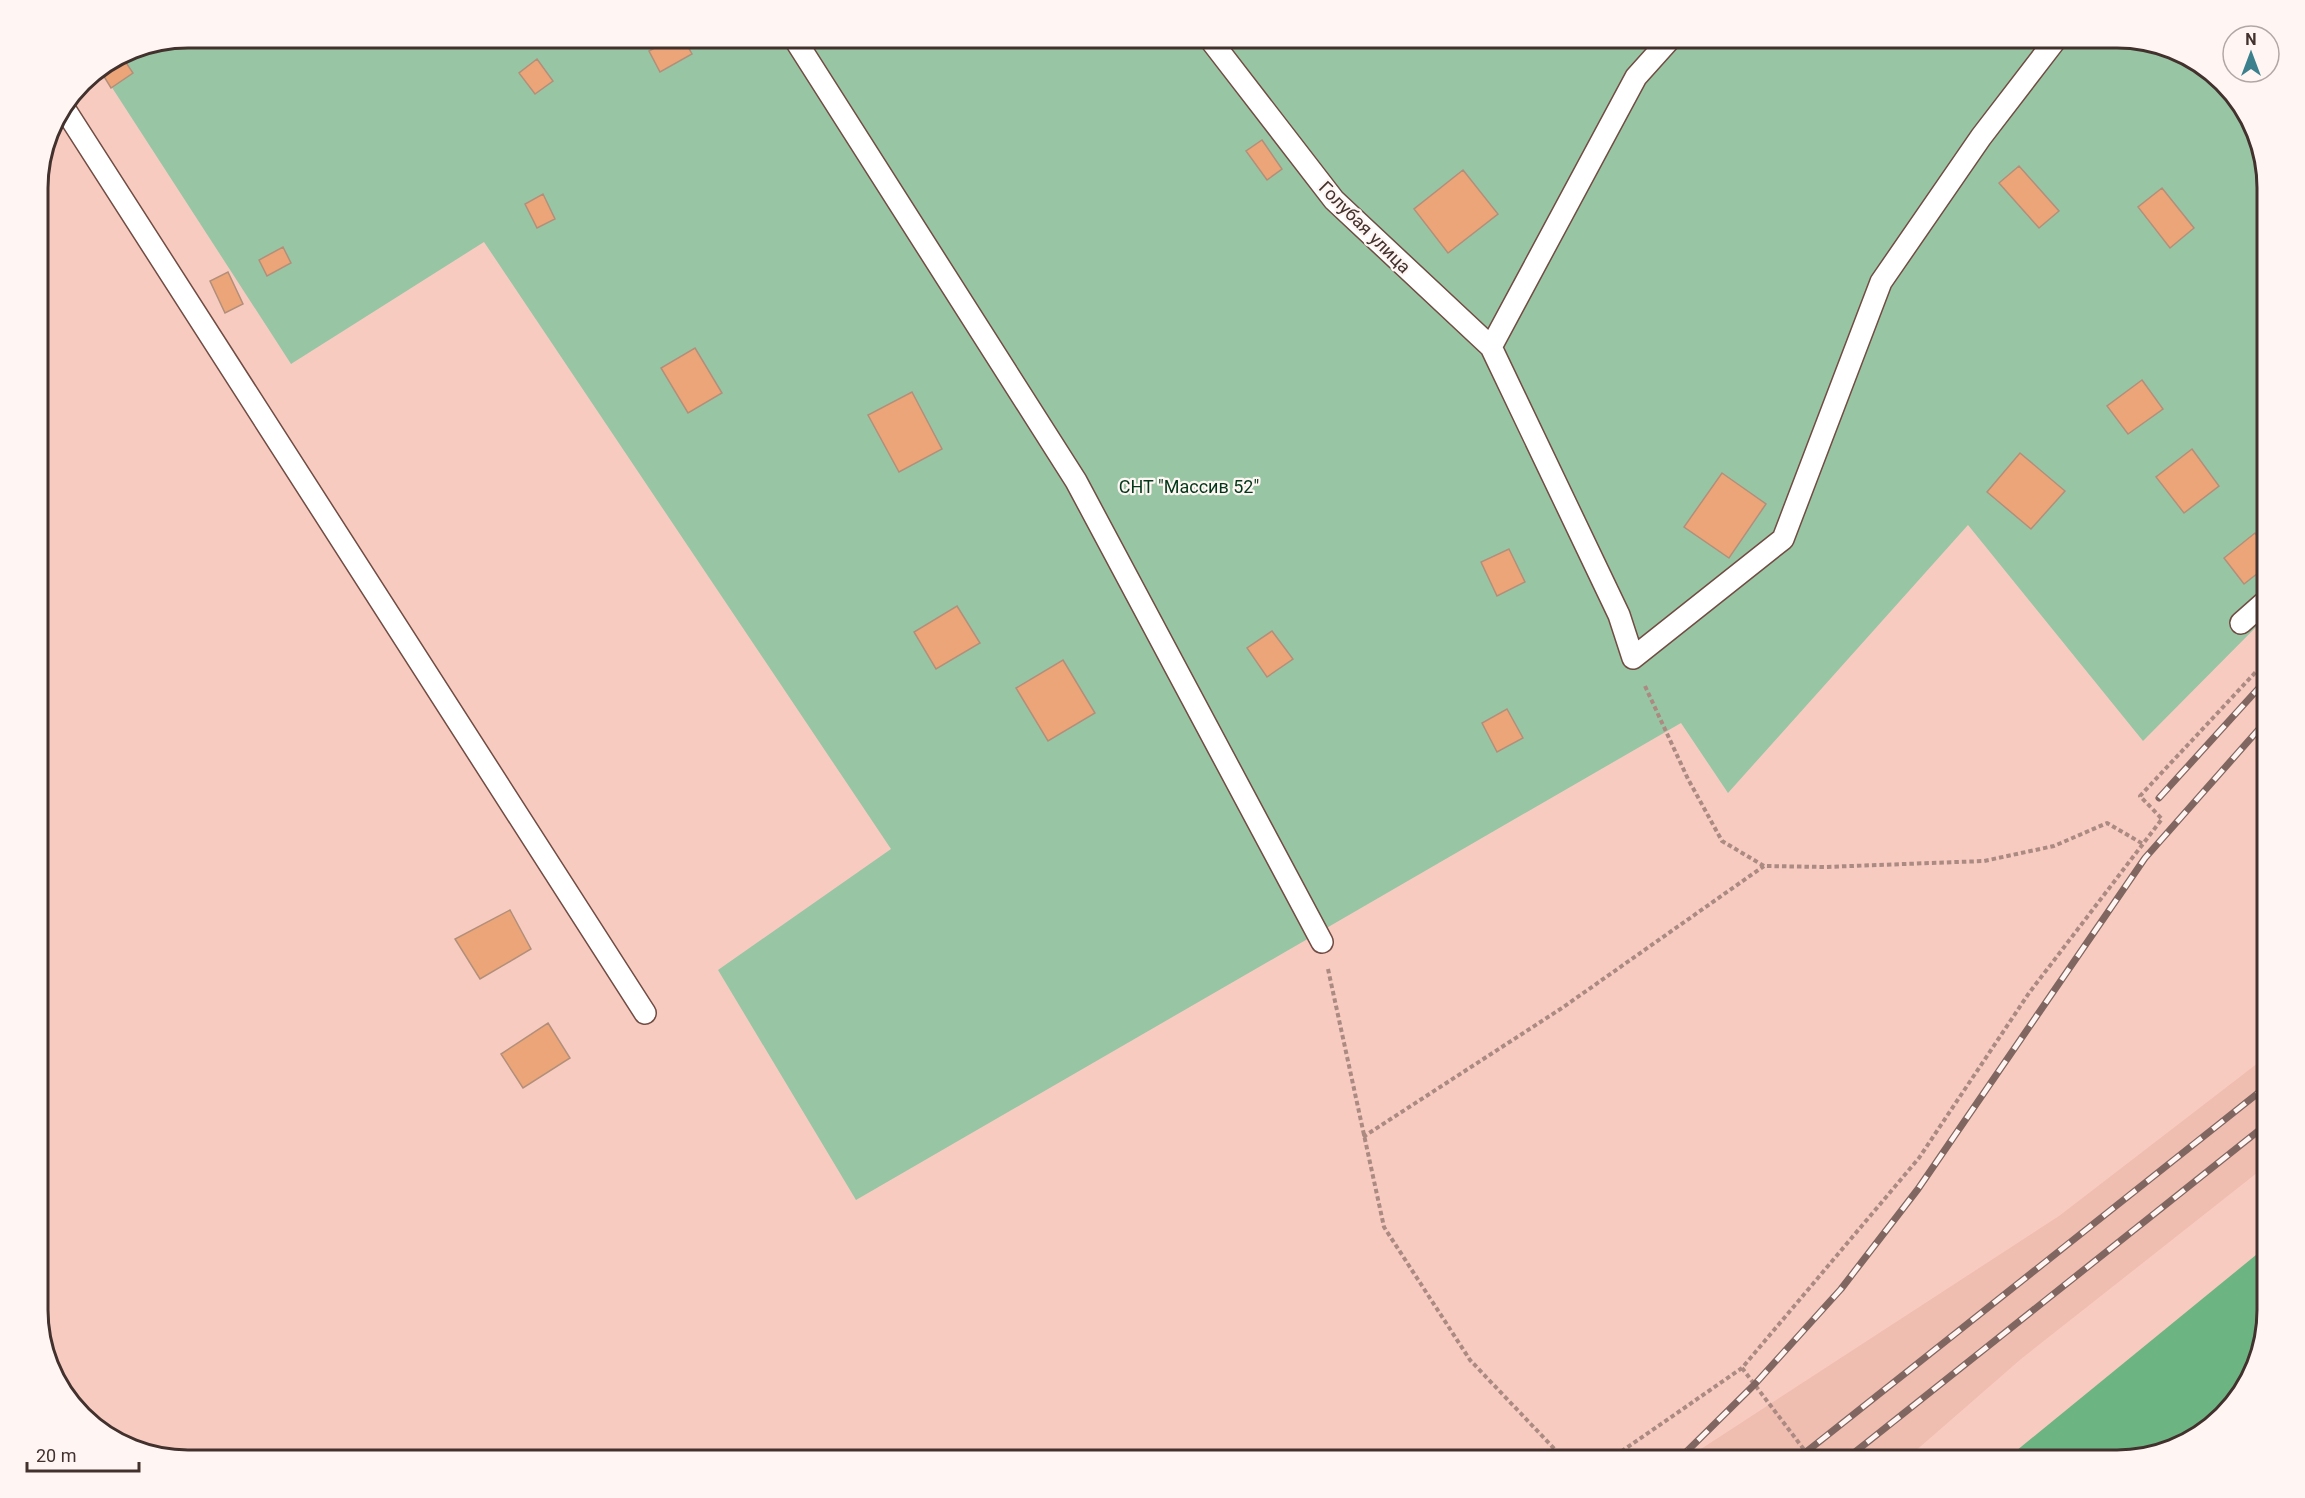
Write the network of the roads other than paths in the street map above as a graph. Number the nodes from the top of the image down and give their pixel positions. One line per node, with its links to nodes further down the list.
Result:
1 (800, 48): 9 (lane)
2 (1217, 48): 6 (lane, Голубая улица)
3 (1662, 48): 6 (lane)
4 (2049, 48): 6 (lane)
5 (69, 115): 10 (lane)
6 (1491, 347)
7 (2257, 609): 8 (lane)
8 (2241, 623)
9 (1322, 942)
10 (645, 1012)

